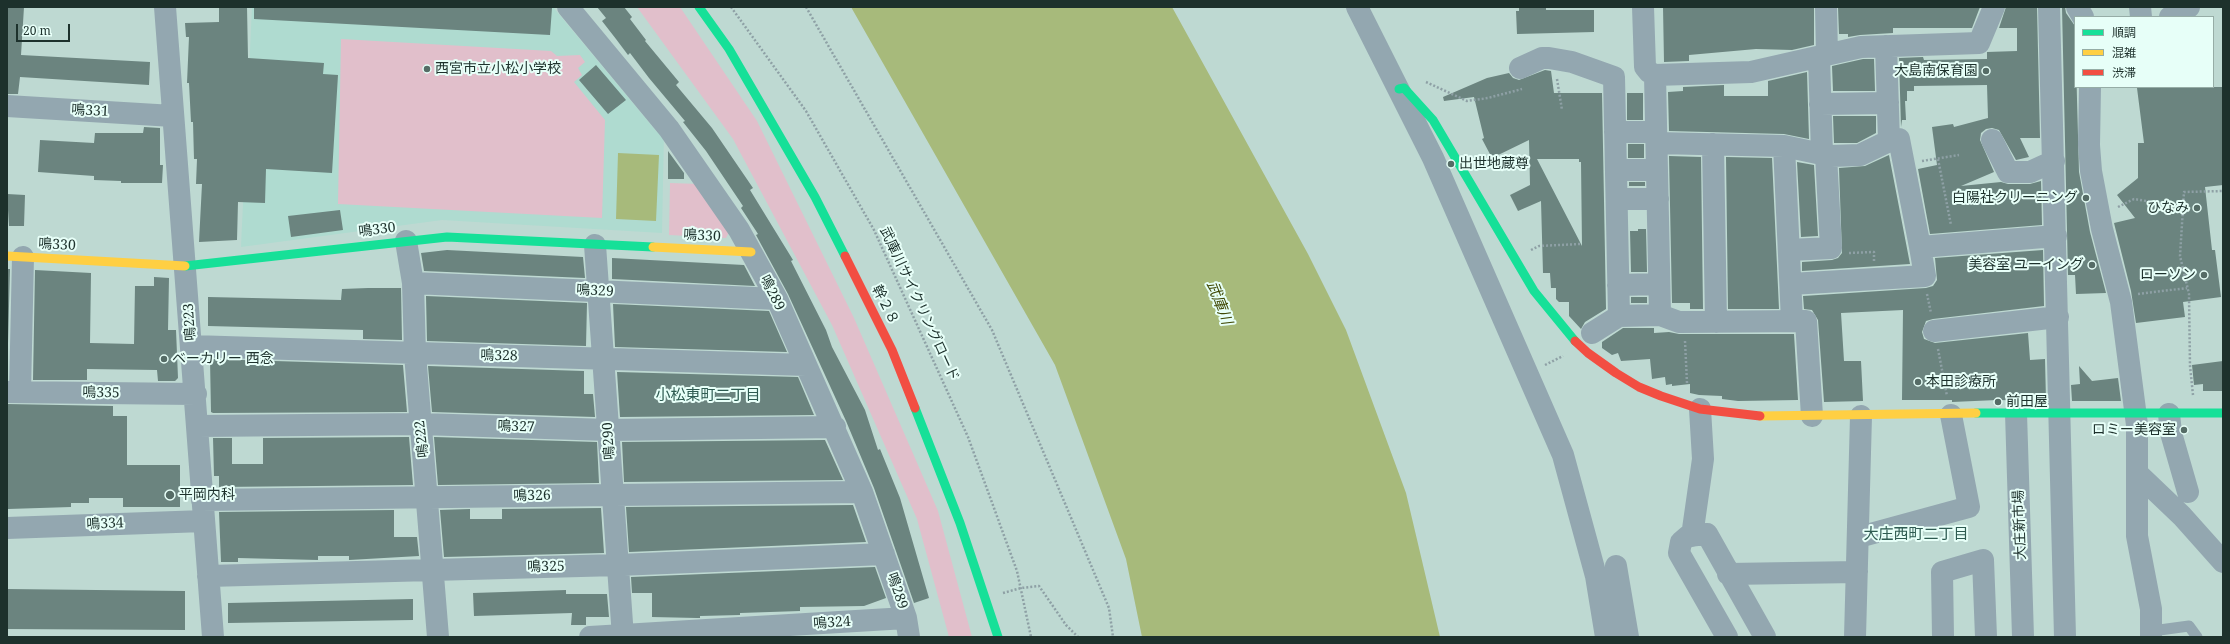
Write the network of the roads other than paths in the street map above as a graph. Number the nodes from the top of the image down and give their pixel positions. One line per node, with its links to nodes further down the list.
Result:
1 (165, 7): 22 (street, 鳴223)
2 (568, 7): 40 (street, 鳴289)
3 (699, 7): 98 (street, 幹２８)
4 (1357, 7): 18 (street)
5 (1644, 7): 16 (street)
6 (1826, 7): 14 (street)
7 (1994, 7): 13 (street)
8 (2049, 7): 30 (street)
9 (2076, 7): 11 (street)
10 (2189, 7): 12 (street)
11 (2082, 16)
12 (2172, 16)
13 (1886, 46): 14 (street); 19 (street)
14 (1823, 56): 16 (street); 20 (street)
15 (1522, 67): 23 (street)
16 (1655, 75): 24 (street)
17 (2090, 88): 64 (street)
18 (1399, 90): 62 (street); 99 (street)
19 (1888, 103): 20 (street); 26 (street)
20 (1820, 104): 29 (street)
21 (7, 106): 22 (street, 鳴331)
22 (174, 116): 42 (street, 鳴223)
23 (1616, 132): 24 (street); 31 (street)
24 (1657, 138): 27 (street); 32 (street)
25 (1992, 140): 30 (street)
26 (1889, 141): 29 (street); 38 (street)
27 (1713, 144): 28 (street); 53 (street)
28 (1784, 146): 29 (street); 39 (street)
29 (1824, 154): 39 (street)
30 (2054, 161): 35 (street)
31 (1616, 170): 32 (street); 33 (street)
32 (1657, 170): 34 (street)
33 (1617, 199): 34 (street); 46 (street)
34 (1658, 199): 44 (street)
35 (2056, 236): 38 (street); 51 (street)
36 (406, 241): 37 (street, 鳴330); 42 (street, 鳴330); 43 (street, 鳴222)
37 (595, 245): 40 (street, 鳴330); 47 (street, 鳴290)
38 (1920, 247): 45 (street)
39 (1789, 250): 45 (street)
40 (751, 252): 48 (street, 鳴289)
41 (15, 257): 42 (street, 鳴330); 60 (street)
42 (186, 266): 56 (street, 鳴223)
43 (413, 283): 47 (street, 鳴329); 57 (street, 鳴222)
44 (1659, 284): 46 (street); 49 (street)
45 (1791, 284): 52 (street)
46 (1618, 285): 50 (street)
47 (598, 291): 48 (street, 鳴329); 58 (street, 鳴290)
48 (777, 299): 59 (street, 鳴289)
49 (1660, 315): 50 (street); 53 (street)
50 (1619, 316): 55 (street)
51 (2058, 317): 54 (street); 66 (street)
52 (1792, 321): 53 (street); 69 (street)
53 (1716, 322)
54 (1934, 331)
55 (1592, 334)
56 (192, 346): 57 (street, 鳴328); 61 (street, 鳴223)
57 (415, 354): 58 (street, 鳴328); 71 (street, 鳴222)
58 (603, 358): 59 (street, 鳴328); 74 (street, 鳴290)
59 (806, 365): 73 (street, 鳴289)
60 (13, 392): 61 (street, 鳴335)
61 (196, 394): 72 (street, 鳴223)
62 (1694, 407): 69 (street); 82 (street)
63 (2016, 412): 66 (street); 68 (street); 106 (street, 大庄新市場)
64 (2134, 413): 66 (street); 67 (street); 75 (street)
65 (2223, 413): 67 (street)
66 (2060, 414): 107 (street)
67 (2169, 414): 77 (street)
68 (1951, 415): 70 (street); 83 (street)
69 (1812, 416): 70 (street)
70 (1861, 416): 83 (street)
71 (421, 424): 72 (street, 鳴327); 74 (street, 鳴327); 79 (street, 鳴222)
72 (198, 426): 80 (street, 鳴223)
73 (835, 427): 74 (street, 鳴327); 76 (street, 鳴289)
74 (608, 430): 78 (street, 鳴290)
75 (2138, 474): 85 (street); 93 (street)
76 (862, 492): 78 (street, 鳴326); 84 (street, 鳴289)
77 (2188, 492)
78 (613, 495): 79 (street, 鳴326); 86 (street, 鳴290)
79 (428, 497): 80 (street, 鳴326); 88 (street, 鳴222)
80 (203, 510): 81 (street, 鳴334); 91 (street, 鳴223)
81 (7, 528)
82 (1692, 536): 90 (street); 101 (street)
83 (1859, 537): 89 (street)
84 (884, 554): 86 (street, 鳴325); 92 (street, 鳴289)
85 (2223, 562)
86 (618, 565): 88 (street, 鳴325); 94 (street, 鳴290)
87 (1616, 566): 100 (street)
88 (433, 570): 91 (street, 鳴325); 96 (street, 鳴222)
89 (1857, 572): 90 (street); 103 (street)
90 (1728, 574): 102 (street)
91 (208, 576): 95 (street, 鳴223)
92 (907, 628): 94 (street, 鳴324)
93 (2152, 634): 108 (lane)
94 (623, 636): 97 (street, 鳴324)
95 (213, 637)
96 (438, 637)
97 (590, 637)
98 (998, 637)
99 (1606, 637)
100 (1628, 637)
101 (1727, 637)
102 (1765, 637)
103 (1855, 637)
104 (1943, 637): 105 (street)
105 (1986, 637)
106 (2023, 637)
107 (2066, 637)
108 (2197, 637)

